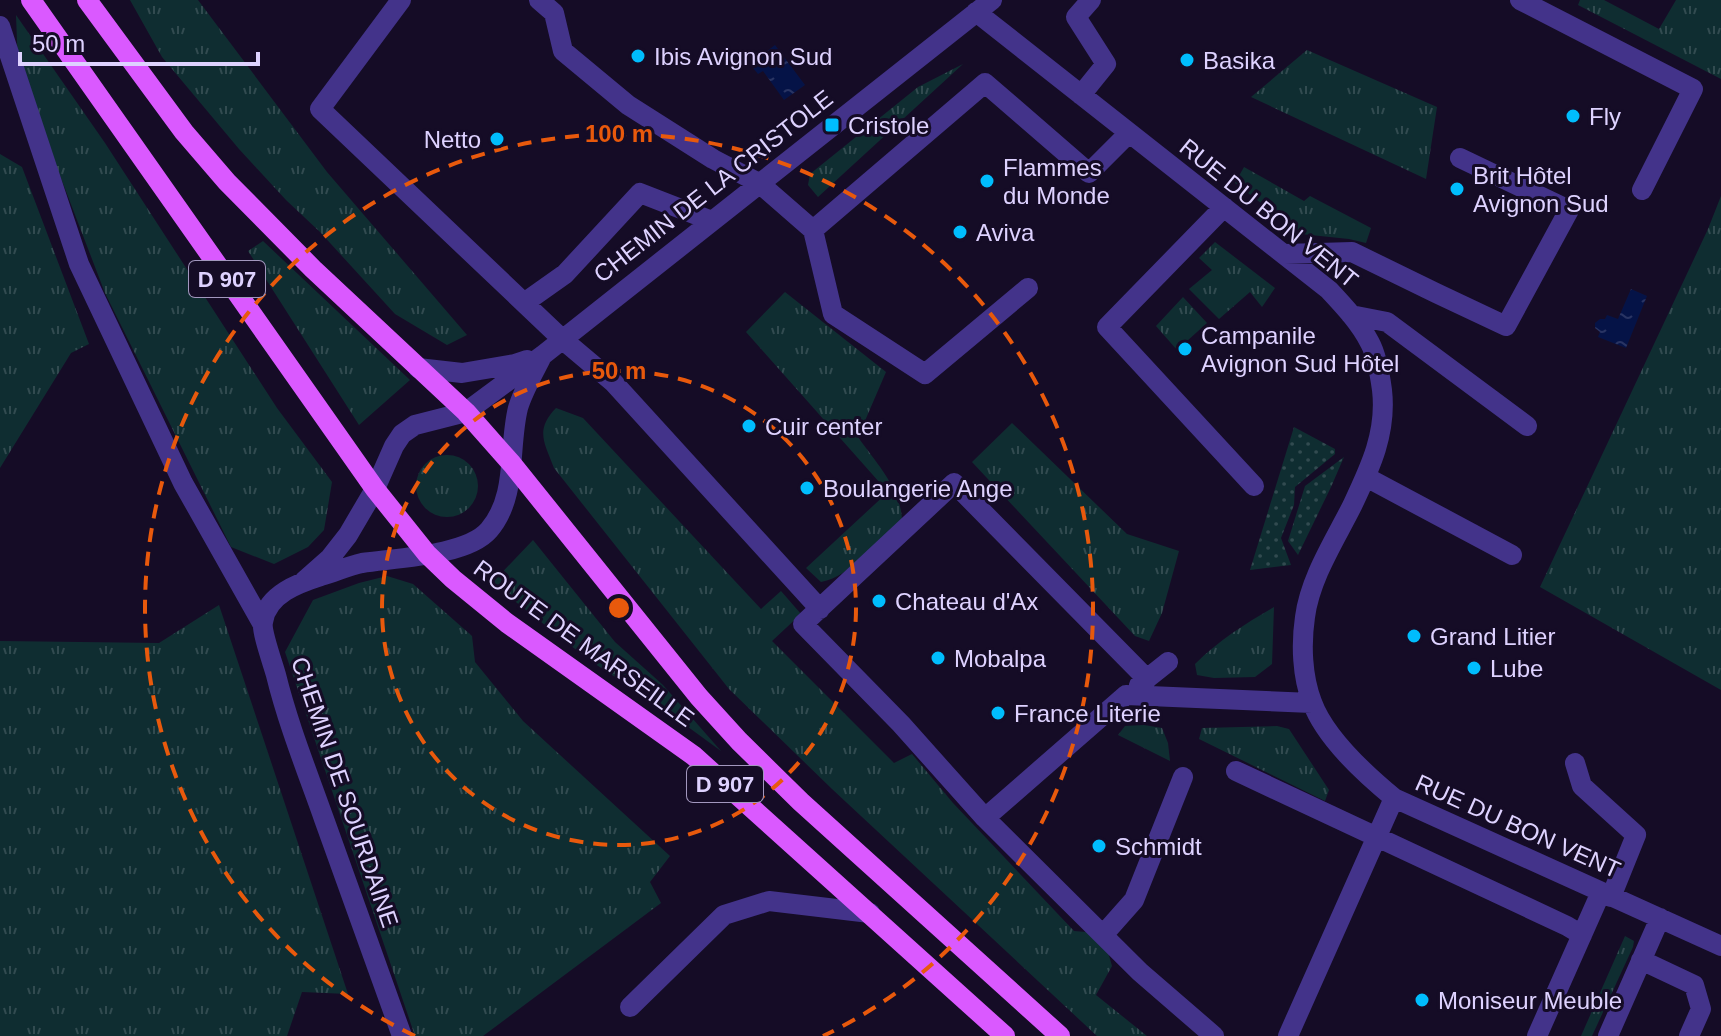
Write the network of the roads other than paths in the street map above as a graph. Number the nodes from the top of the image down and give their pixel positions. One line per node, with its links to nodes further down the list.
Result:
1 (31, 0): 29 (main road, ROUTE DE MARSEILLE / D 907)
2 (87, 0): 23 (main road, ROUTE DE MARSEILLE / D 907)
3 (401, 0): 19 (street)
4 (539, 0): 12 (street)
5 (1091, 0): 9 (street)
6 (1520, 0): 13 (street)
7 (984, 6): 9 (street, RUE DU BON VENT); 12 (street, CHEMIN DE LA CRISTOLE)
8 (0, 26): 34 (street, CHEMIN DE SOURDAINE)
9 (1081, 95): 10 (street, RUE DU BON VENT)
10 (1129, 133): 14 (street, RUE DU BON VENT); 16 (street)
11 (1460, 158): 17 (street)
12 (759, 183): 15 (street, CHEMIN DE LA CRISTOLE); 16 (street)
13 (1642, 190)
14 (1224, 207): 17 (street, RUE DU BON VENT); 28 (street)
15 (712, 221): 19 (street); 21 (street, CHEMIN DE LA CRISTOLE)
16 (813, 230): 18 (street)
17 (1285, 254): 20 (street, RUE DU BON VENT)
18 (1028, 288)
19 (524, 303): 21 (street)
20 (1351, 315): 25 (street); 27 (street, RUE DU BON VENT)
21 (562, 339): 22 (street, CHEMIN DE LA CRISTOLE); 33 (street)
22 (543, 355): 23 (street); 24 (street, CHEMIN DE LA CRISTOLE); 26 (street)
23 (418, 368): 24 (main road, ROUTE DE MARSEILLE / D 907)
24 (466, 412): 26 (main road, ROUTE DE MARSEILLE / D 907); 29 (street)
25 (1527, 426)
26 (512, 464): 30 (street); 55 (main road, ROUTE DE MARSEILLE / D 907)
27 (1366, 477): 31 (street); 38 (street, RUE DU BON VENT)
28 (1254, 486)
29 (375, 489): 30 (main road, ROUTE DE MARSEILLE / D 907); 32 (street)
30 (427, 554): 32 (street); 46 (main road, ROUTE DE MARSEILLE / D 907)
31 (1512, 555)
32 (304, 581): 34 (street)
33 (820, 609): 36 (street); 43 (street)
34 (262, 623): 53 (street, CHEMIN DE SOURDAINE)
35 (1168, 662): 36 (street)
36 (1147, 679): 37 (street)
37 (1126, 695): 38 (street); 43 (street)
38 (1312, 703): 42 (street, RUE DU BON VENT)
39 (1575, 763): 45 (street)
40 (1236, 771): 44 (street)
41 (1183, 777): 48 (street)
42 (1394, 798): 44 (street); 45 (street, RUE DU BON VENT)
43 (985, 818): 48 (street)
44 (1376, 838): 49 (street); 57 (street)
45 (1606, 894): 47 (street, RUE DU BON VENT); 49 (street)
46 (870, 913): 52 (street); 54 (main road, ROUTE DE MARSEILLE / D 907)
47 (1660, 918): 50 (street, RUE DU BON VENT); 51 (street)
48 (1103, 935): 56 (street)
49 (1582, 935): 58 (street)
50 (1721, 946)
51 (1641, 960): 59 (street); 60 (street)
52 (630, 1007)
53 (402, 1036)
54 (1005, 1036)
55 (1060, 1036)
56 (1214, 1036)
57 (1288, 1036)
58 (1537, 1036)
59 (1608, 1036)
60 (1689, 1036)

